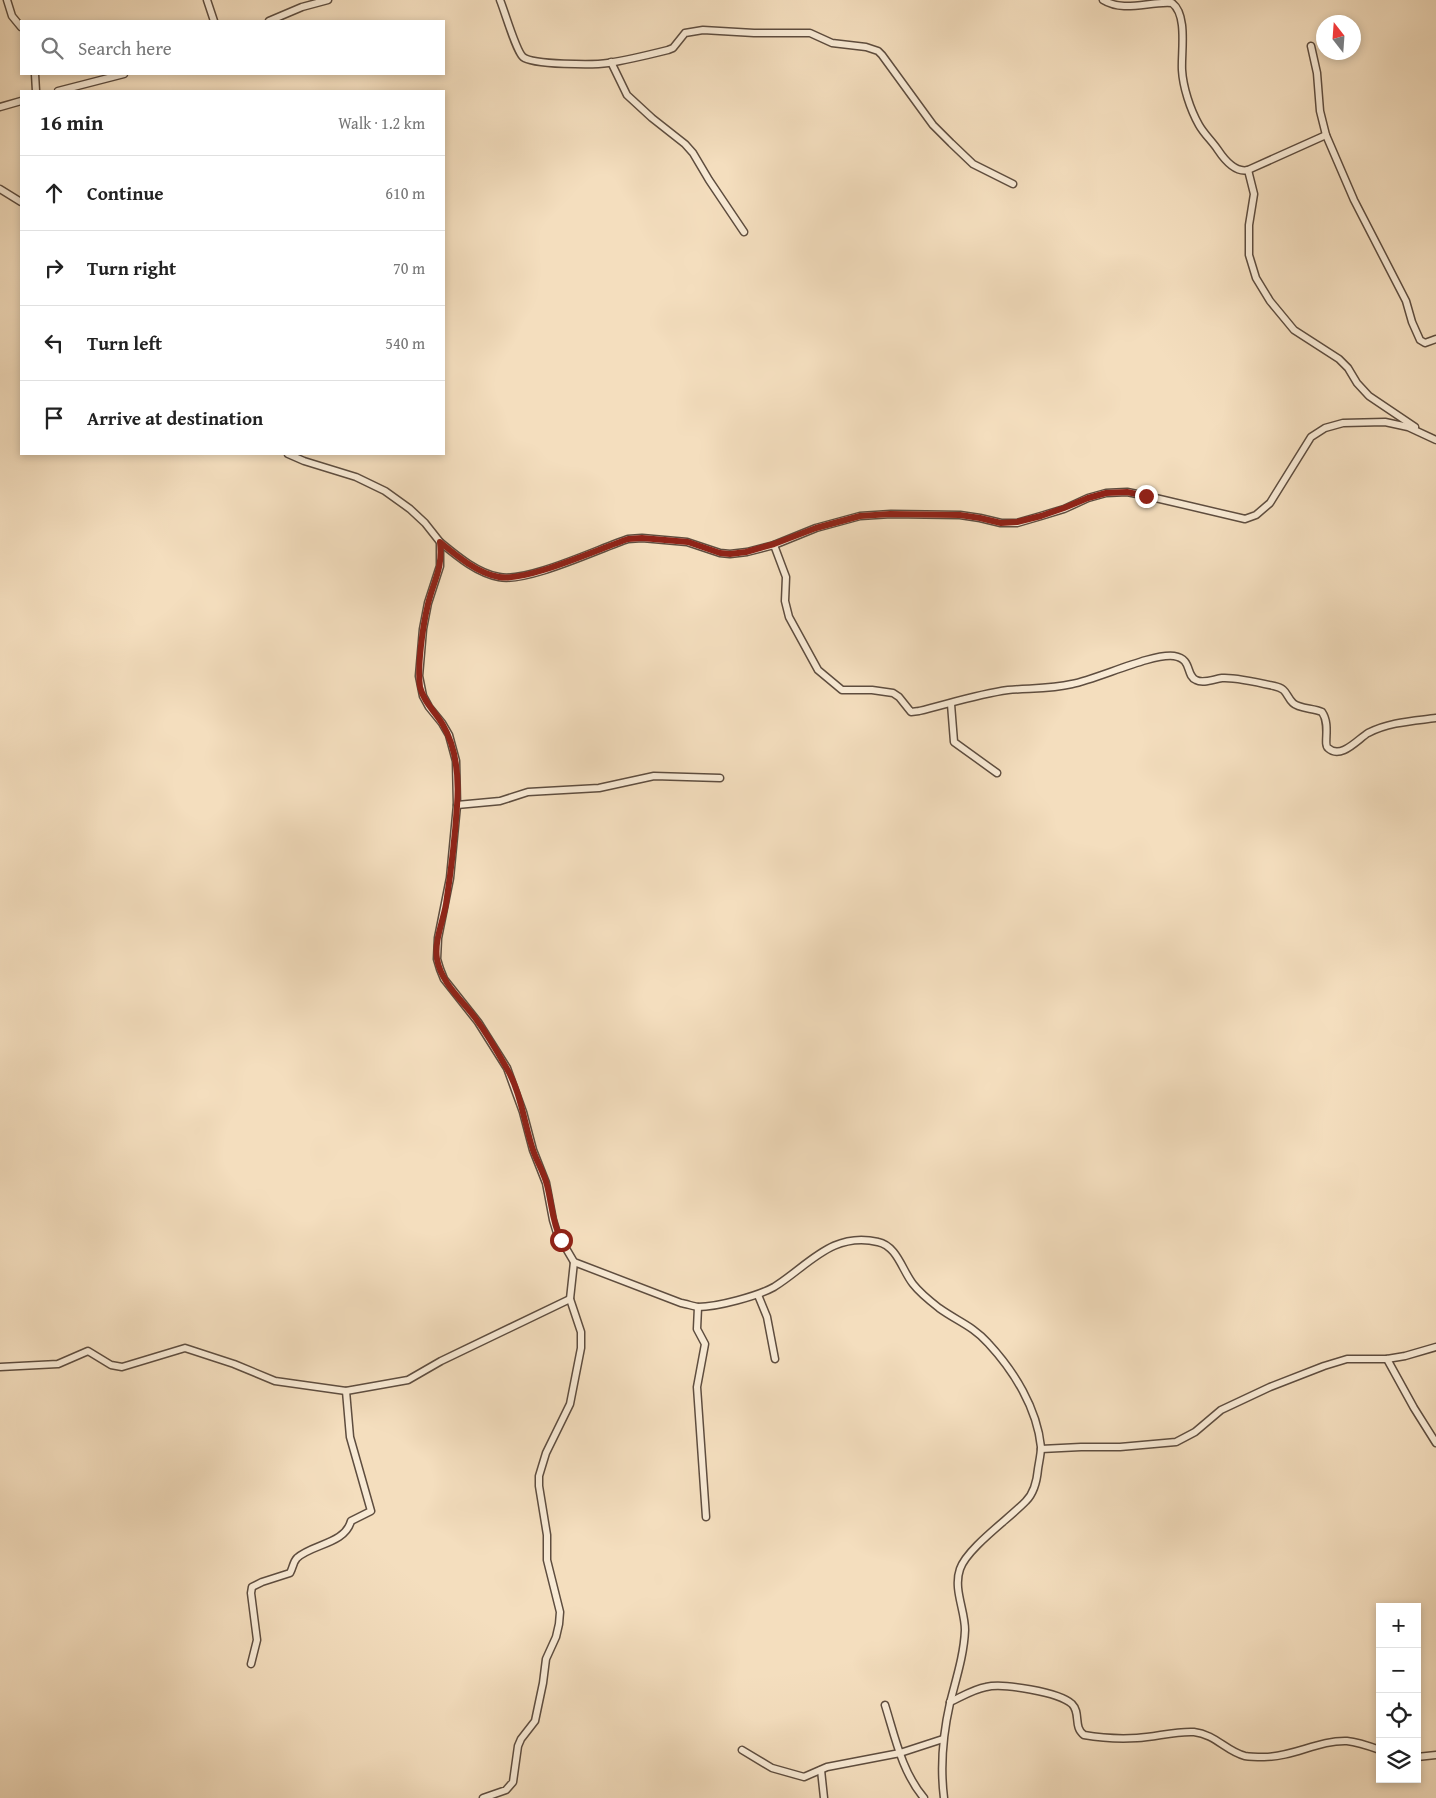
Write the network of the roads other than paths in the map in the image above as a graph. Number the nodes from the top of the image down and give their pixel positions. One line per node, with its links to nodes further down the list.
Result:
1 (8, 0): 8 (street)
2 (207, 0): 6 (street)
3 (328, 0): 7 (street)
4 (500, 0): 10 (street)
5 (1103, 0): 18 (street)
6 (214, 20)
7 (271, 20)
8 (20, 26)
9 (1311, 46): 17 (street)
10 (611, 62): 19 (street); 22 (street)
11 (35, 75): 13 (street)
12 (120, 75): 14 (street)
13 (36, 90)
14 (62, 90)
15 (20, 101): 16 (street)
16 (0, 107)
17 (1326, 135): 18 (street); 23 (street)
18 (1248, 170): 24 (street)
19 (1013, 184)
20 (0, 189): 21 (street)
21 (20, 201)
22 (744, 232)
23 (1436, 339)
24 (1422, 433): 25 (street); 28 (street)
25 (1436, 440)
26 (290, 455): 27 (street)
27 (440, 542): 28 (street); 33 (street)
28 (774, 544): 29 (street)
29 (951, 704): 30 (street); 31 (street)
30 (1436, 718)
31 (997, 774)
32 (720, 778): 33 (street)
33 (457, 805): 34 (street)
34 (574, 1262): 36 (street); 37 (street)
35 (758, 1295): 37 (street); 39 (street); 44 (street)
36 (570, 1299): 42 (street); 56 (street)
37 (698, 1307): 45 (street)
38 (1436, 1347): 40 (street)
39 (775, 1358)
40 (1387, 1359): 43 (street); 44 (street)
41 (0, 1367): 42 (street)
42 (346, 1391): 46 (street)
43 (1436, 1443)
44 (1041, 1449): 47 (street)
45 (706, 1517)
46 (251, 1664)
47 (950, 1702): 49 (street); 50 (street)
48 (885, 1705): 52 (street)
49 (943, 1739): 52 (street); 59 (street)
50 (1376, 1749)
51 (742, 1750): 55 (street)
52 (900, 1754): 55 (street); 58 (street)
53 (1436, 1755): 54 (street)
54 (1421, 1757)
55 (821, 1770): 57 (street)
56 (483, 1798)
57 (824, 1798)
58 (924, 1798)
59 (944, 1798)

